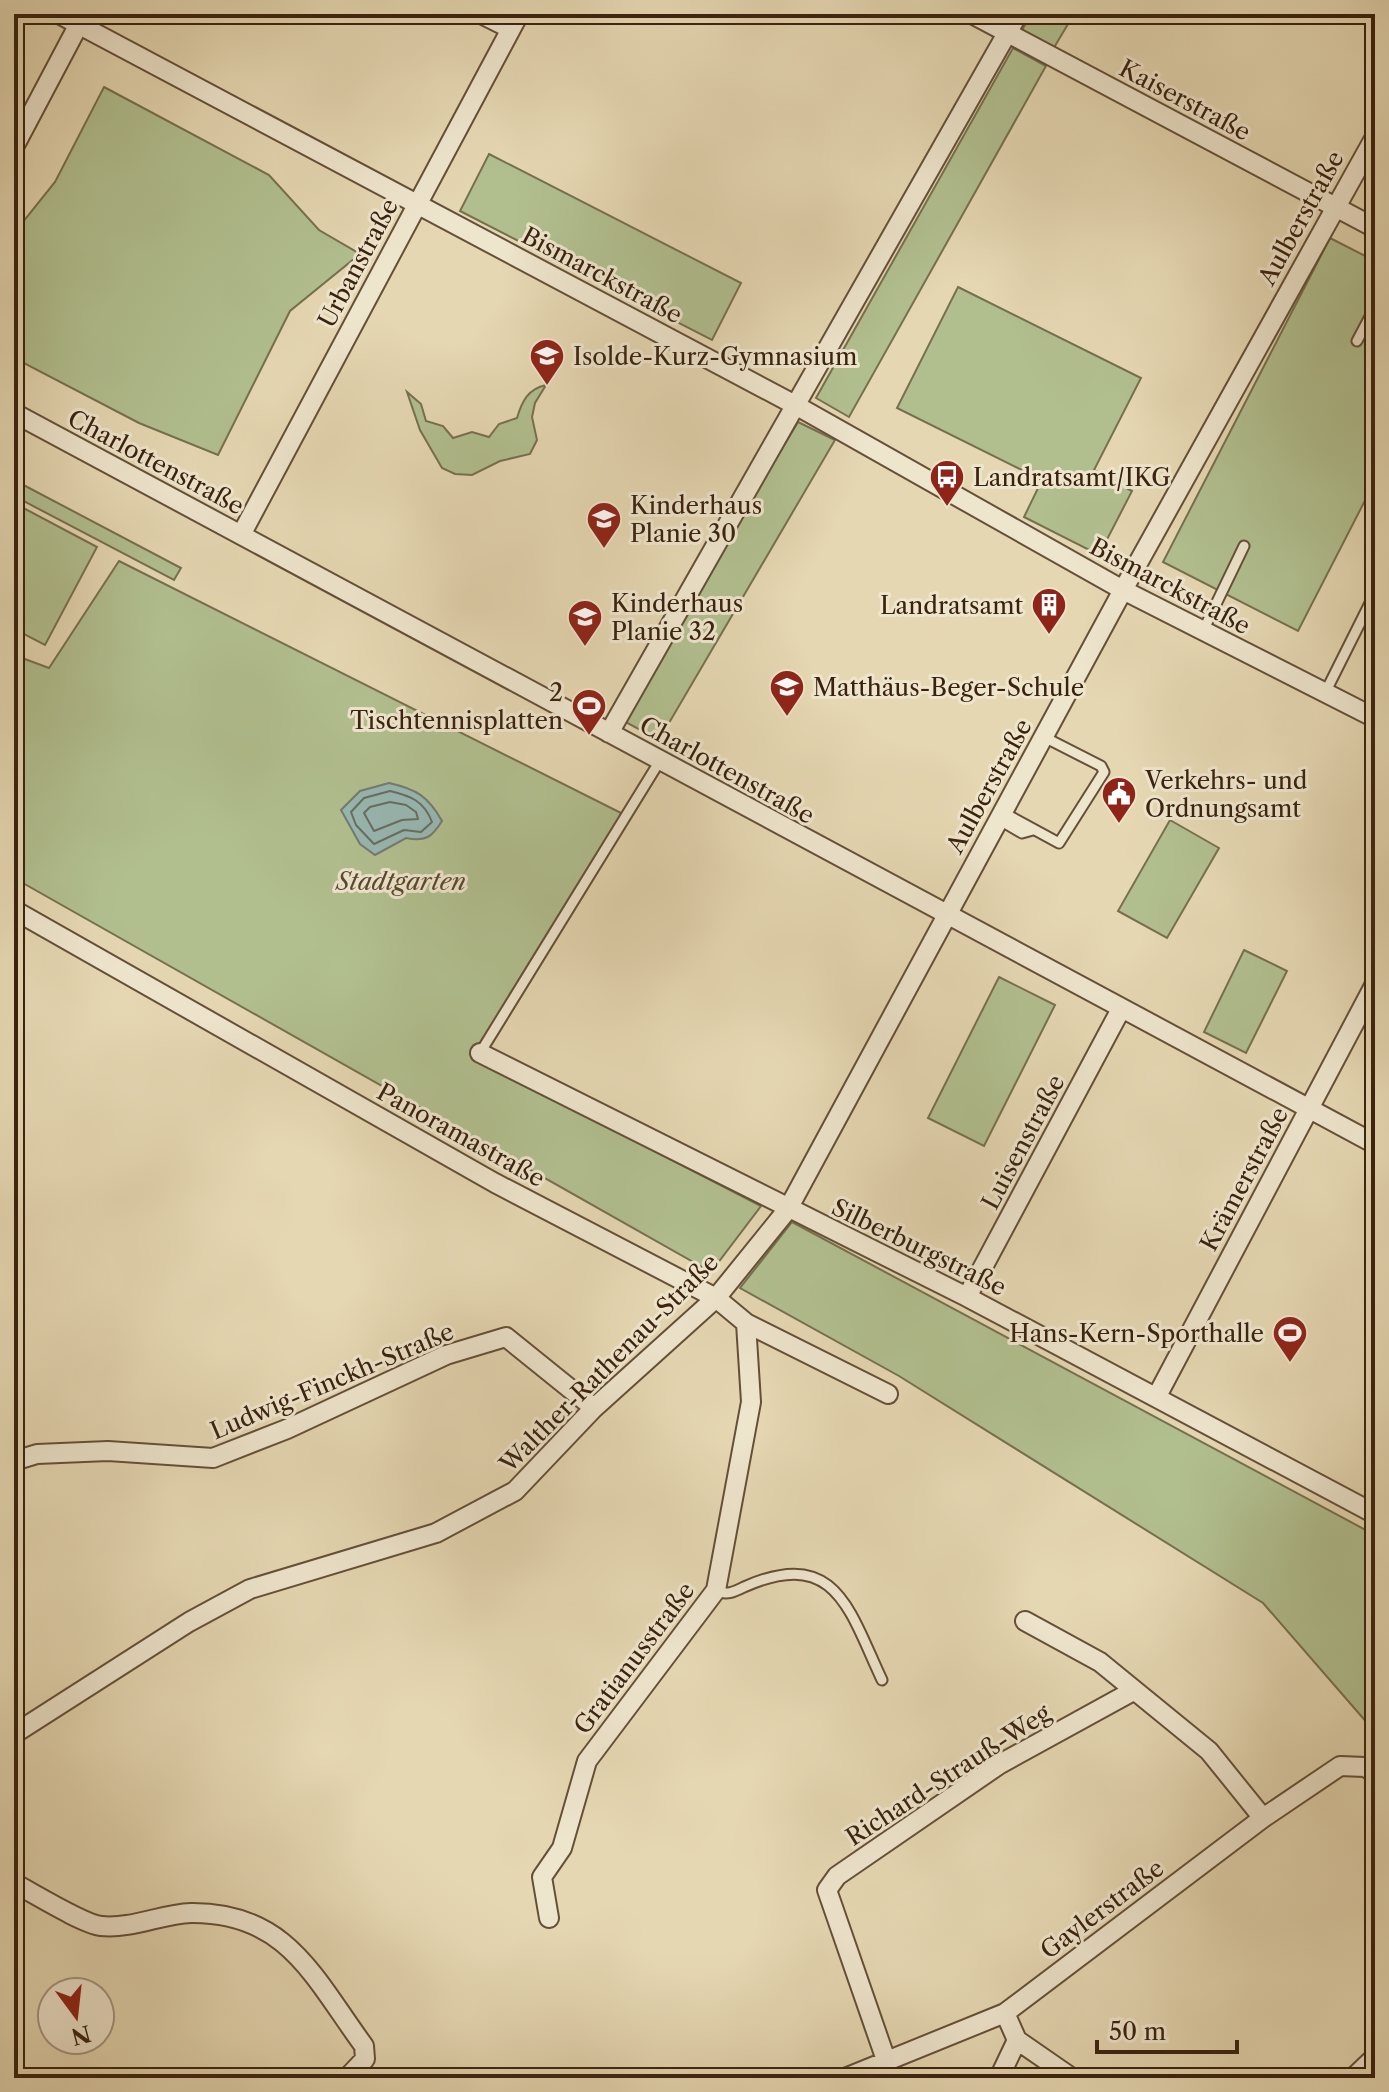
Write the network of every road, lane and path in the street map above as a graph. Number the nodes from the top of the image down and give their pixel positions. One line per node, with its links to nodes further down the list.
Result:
1 (59, 14): 6 (street, Bismarckstraße)
2 (471, 14): 7 (lane)
3 (519, 14): 7 (street, Urbanstraße)
4 (972, 14): 8 (street, Kaiserstraße)
5 (1018, 14): 8 (street)
6 (79, 24): 10 (street); 11 (street, Bismarckstraße)
7 (509, 33): 11 (street, Urbanstraße)
8 (1007, 33): 12 (street, Kaiserstraße); 16 (street)
9 (1375, 137): 12 (street, Aulberstraße)
10 (14, 147)
11 (417, 204): 16 (street, Bismarckstraße); 18 (street, Urbanstraße)
12 (1335, 206): 13 (street, Kaiserstraße); 20 (street, Aulberstraße)
13 (1375, 228)
14 (1375, 307): 15 (lane)
15 (1357, 341)
16 (797, 406): 20 (street, Bismarckstraße); 25 (street)
17 (14, 413): 18 (street, Charlottenstraße)
18 (241, 535): 25 (street, Charlottenstraße)
19 (1244, 546): 22 (lane)
20 (1123, 590): 22 (street, Bismarckstraße); 26 (street, Aulberstraße)
21 (1375, 593): 23 (lane)
22 (1203, 631): 23 (street, Bismarckstraße)
23 (1325, 693): 24 (street, Bismarckstraße)
24 (1375, 718)
25 (609, 733): 27 (street, Charlottenstraße)
26 (1043, 737): 28 (street, Aulberstraße); 28 (lane)
27 (661, 759): 30 (street, Charlottenstraße); 33 (lane)
28 (1000, 816): 30 (street, Aulberstraße)
29 (14, 910): 38 (street, Panoramastraße)
30 (947, 914): 32 (street, Charlottenstraße); 36 (street, Aulberstraße)
31 (1375, 984): 34 (street, Krämerstraße)
32 (1121, 1009): 34 (street, Charlottenstraße); 37 (street, Luisenstraße)
33 (480, 1053): 36 (street, Silberburgstraße)
34 (1307, 1110): 35 (street, Charlottenstraße); 41 (street, Krämerstraße)
35 (1375, 1144)
36 (788, 1209): 37 (street, Silberburgstraße); 38 (street, Walther-Rathenau-Straße)
37 (967, 1297): 41 (street, Silberburgstraße)
38 (716, 1298): 39 (street, Panoramastraße); 42 (street, Walther-Rathenau-Straße)
39 (746, 1323): 40 (street, Panoramastraße); 45 (street, Gratianusstraße)
40 (888, 1394)
41 (1157, 1396): 44 (street, Silberburgstraße)
42 (594, 1408): 43 (street, Ludwig-Finckh-Straße); 49 (street, Walther-Rathenau-Straße)
43 (14, 1461)
44 (1375, 1514)
45 (716, 1590): 47 (lane); 53 (street, Gratianusstraße)
46 (1025, 1621): 48 (street)
47 (882, 1680)
48 (1133, 1691): 51 (street); 57 (street, Richard-Strauß-Weg)
49 (14, 1734)
50 (1375, 1773): 51 (street, Gaylerstraße)
51 (1263, 1818): 54 (street, Gaylerstraße)
52 (14, 1883): 58 (street)
53 (549, 1918)
54 (1005, 2013): 55 (street); 57 (street, Gaylerstraße)
55 (1017, 2040): 60 (street); 61 (street)
56 (1375, 2057): 62 (street)
57 (886, 2060): 59 (street, Gaylerstraße)
58 (347, 2078)
59 (845, 2078)
60 (999, 2078)
61 (1072, 2078)
62 (1353, 2078)

